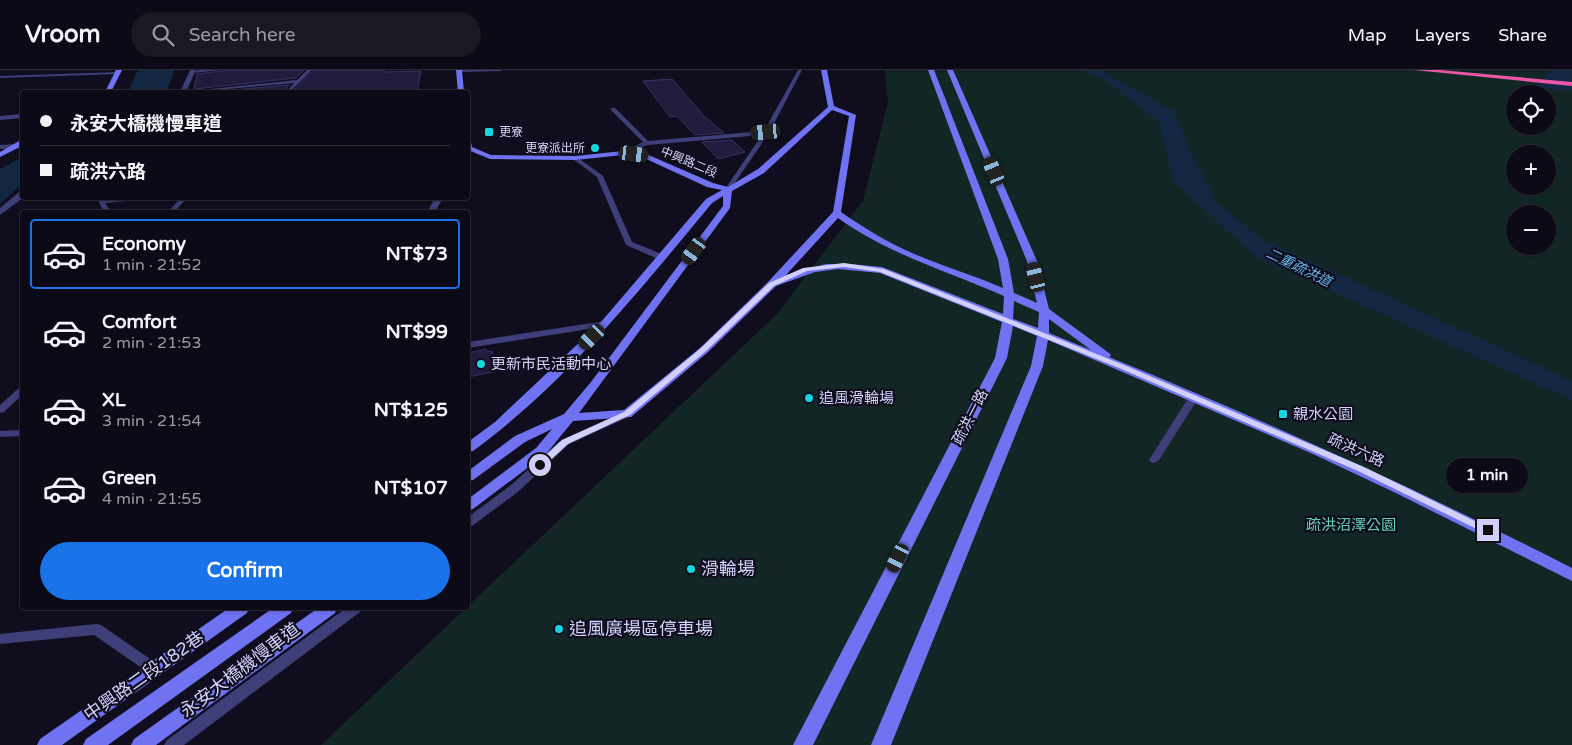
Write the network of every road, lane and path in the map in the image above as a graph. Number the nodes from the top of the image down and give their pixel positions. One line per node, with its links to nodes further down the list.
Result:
1 (218, 70): 11 (lane)
2 (310, 70): 14 (lane)
3 (500, 70): 12 (lane)
4 (800, 70): 25 (lane)
5 (824, 70): 21 (street)
6 (932, 70): 43 (street, 疏洪一路)
7 (950, 70): 44 (street)
8 (1417, 70): 15 (highway)
9 (1444, 70): 15 (highway)
10 (119, 71): 13 (lane); 16 (street)
11 (193, 71): 17 (street)
12 (459, 71): 20 (street)
13 (0, 78)
14 (300, 81): 18 (lane); 19 (lane)
15 (1572, 83)
16 (109, 90)
17 (185, 90)
18 (205, 90)
19 (290, 90)
20 (461, 90)
21 (831, 107): 33 (street); 40 (street)
22 (613, 109): 26 (lane)
23 (20, 116): 24 (street)
24 (0, 118)
25 (766, 132): 26 (lane); 33 (lane)
26 (647, 143): 30 (lane)
27 (20, 144): 28 (lane); 31 (street)
28 (0, 147)
29 (470, 148): 32 (street, 中興路二段)
30 (623, 153): 32 (street, 中興路二段); 33 (street, 中興路二段)
31 (0, 155)
32 (575, 158): 41 (lane)
33 (728, 189): 41 (street); 54 (street)
34 (20, 196): 39 (street)
35 (101, 200): 37 (lane)
36 (182, 200): 38 (lane)
37 (108, 210)
38 (173, 210)
39 (0, 212)
40 (836, 213): 42 (street); 43 (street, 疏洪六路)
41 (661, 257): 46 (street)
42 (772, 284): 45 (street, 疏洪六路); 53 (street)
43 (1009, 294): 44 (street, 疏洪六路); 45 (street, 疏洪一路)
44 (1044, 310): 47 (street); 49 (street, 疏洪六路)
45 (1008, 321): 47 (street, 疏洪六路); 73 (street, 疏洪一路)
46 (605, 324): 48 (lane); 57 (street)
47 (1043, 335): 49 (street, 疏洪六路); 74 (street)
48 (470, 344)
49 (1121, 367): 51 (street, 疏洪六路)
50 (20, 392): 52 (lane)
51 (1194, 397): 58 (lane); 62 (street, 疏洪六路)
52 (0, 410)
53 (627, 414): 54 (street); 61 (lane)
54 (568, 417): 59 (street); 60 (street)
55 (20, 433): 56 (lane)
56 (0, 434)
57 (470, 447)
58 (1154, 460)
59 (470, 476)
60 (470, 504)
61 (470, 522)
62 (1572, 575)
63 (238, 610): 68 (street, 中興路二段182巷)
64 (282, 610): 70 (street)
65 (326, 610): 71 (street)
66 (352, 610): 72 (lane, 永安大橋機慢車道)
67 (0, 639): 68 (lane)
68 (154, 669): 69 (street, 中興路二段182巷)
69 (47, 745)
70 (93, 745)
71 (141, 745)
72 (172, 745)
73 (803, 745)
74 (881, 745)

